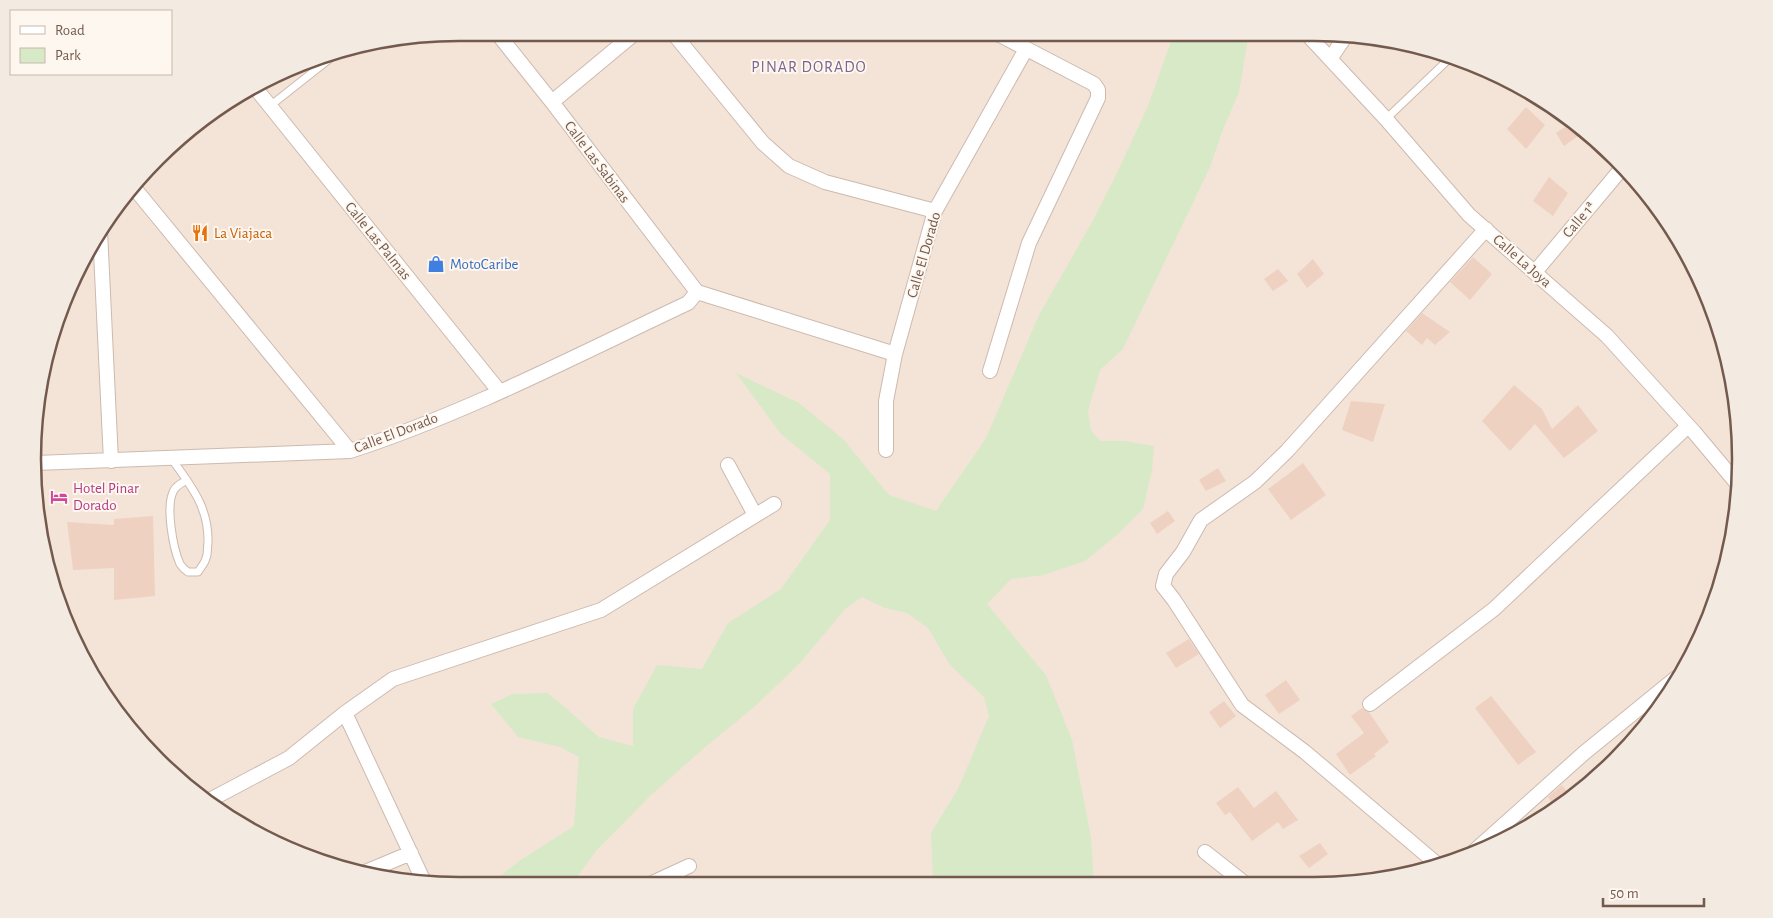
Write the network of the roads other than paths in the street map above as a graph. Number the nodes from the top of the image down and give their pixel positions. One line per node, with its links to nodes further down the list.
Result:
1 (504, 41): 12 (street, Calle Las Sabinas)
2 (625, 41): 12 (street)
3 (679, 41): 17 (street)
4 (1010, 41): 7 (street)
5 (1313, 41): 8 (street, Calle La Joya)
6 (1342, 42): 8 (street)
7 (1026, 50): 17 (street, Calle El Dorado); 23 (street)
8 (1330, 59): 14 (street, Calle La Joya)
9 (1445, 62): 14 (lane)
10 (325, 63): 13 (lane)
11 (259, 92): 13 (street, Calle Las Palmas)
12 (552, 102): 21 (street, Calle Las Sabinas)
13 (270, 106): 24 (street, Calle Las Palmas)
14 (1386, 118): 18 (street, Calle La Joya)
15 (1618, 173): 20 (street, Calle 1ª)
16 (138, 193): 27 (street)
17 (935, 211): 22 (street, Calle El Dorado)
18 (1486, 229): 20 (street, Calle La Joya); 43 (street)
19 (101, 244): 29 (street)
20 (1535, 272): 25 (street, Calle La Joya)
21 (697, 292): 22 (street); 24 (street, Calle El Dorado)
22 (895, 354): 26 (street, Calle El Dorado)
23 (990, 371)
24 (499, 392): 27 (street, Calle El Dorado)
25 (1688, 426): 32 (street, Calle La Joya); 37 (street)
26 (886, 450)
27 (350, 452): 28 (street, Calle El Dorado)
28 (171, 458): 29 (street, Calle El Dorado); 33 (lane)
29 (110, 461): 30 (street, Calle El Dorado)
30 (41, 463)
31 (728, 465): 35 (street)
32 (1731, 477)
33 (186, 480): 33 (lane)
34 (774, 504): 35 (street)
35 (755, 515): 38 (street)
36 (1662, 689): 40 (street)
37 (1370, 704)
38 (345, 713): 39 (street); 42 (street)
39 (215, 797)
40 (1488, 839)
41 (1205, 852): 48 (street)
42 (411, 853): 45 (street); 46 (street)
43 (1432, 860)
44 (689, 866): 47 (street)
45 (374, 868)
46 (421, 875)
47 (665, 877)
48 (1237, 877)

